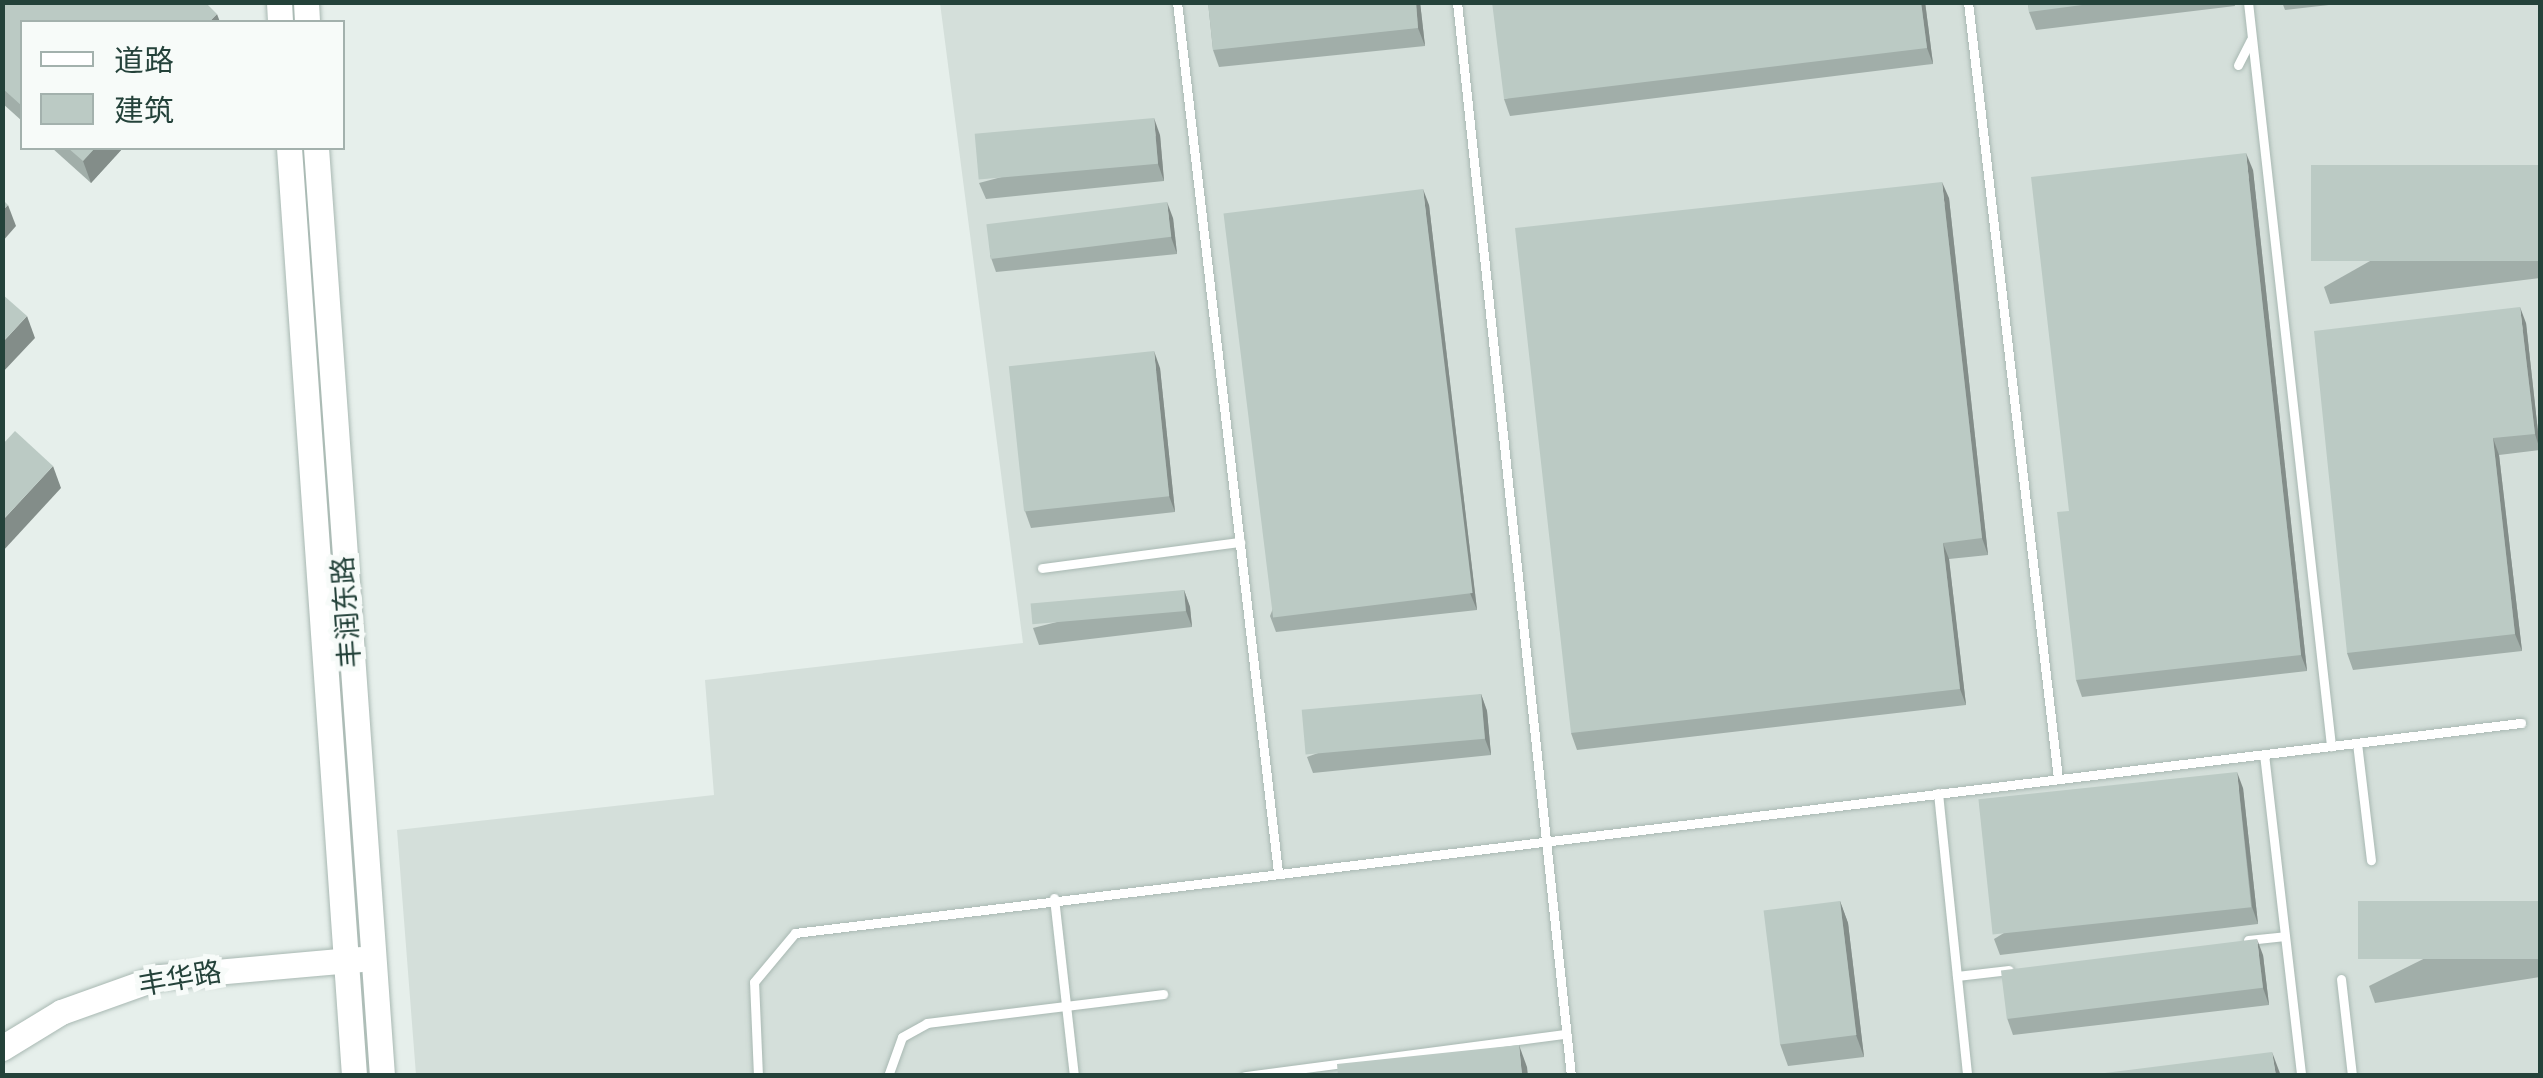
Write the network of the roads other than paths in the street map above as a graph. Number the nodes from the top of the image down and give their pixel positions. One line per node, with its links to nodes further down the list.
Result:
1 (1177, 2): 9 (lane)
2 (1457, 2): 17 (lane)
3 (1968, 2): 15 (lane)
4 (2248, 2): 5 (lane)
5 (2252, 38): 6 (lane); 13 (lane)
6 (2238, 65)
7 (289, 150): 23 (street, 丰润东路)
8 (316, 150): 23 (street, 丰润东路)
9 (1240, 542): 10 (lane); 19 (lane)
10 (1042, 568)
11 (2522, 724): 12 (lane)
12 (2357, 743): 13 (lane); 18 (lane)
13 (2330, 746): 14 (lane)
14 (2264, 754): 15 (lane); 21 (lane)
15 (2058, 778): 16 (lane)
16 (1938, 793): 17 (lane); 25 (lane)
17 (1546, 840): 19 (lane); 30 (lane)
18 (2371, 860)
19 (1278, 872): 20 (lane)
20 (1054, 898): 28 (lane); 34 (lane)
21 (2284, 936): 22 (lane); 40 (lane)
22 (2227, 943)
23 (358, 951): 29 (street, 丰华路); 31 (street, 丰华路); 32 (street, 丰润东路); 33 (street, 丰润东路)
24 (2034, 967): 25 (lane)
25 (1957, 976): 39 (lane)
26 (2341, 979): 41 (lane)
27 (1162, 994): 28 (lane)
28 (1066, 1006): 35 (lane); 36 (lane)
29 (2, 1033)
30 (1566, 1034): 37 (lane); 38 (lane)
31 (2, 1048)
32 (354, 1076)
33 (382, 1076)
34 (758, 1076)
35 (888, 1076)
36 (1074, 1076)
37 (1245, 1076)
38 (1570, 1076)
39 (1967, 1076)
40 (2300, 1076)
41 (2352, 1076)

